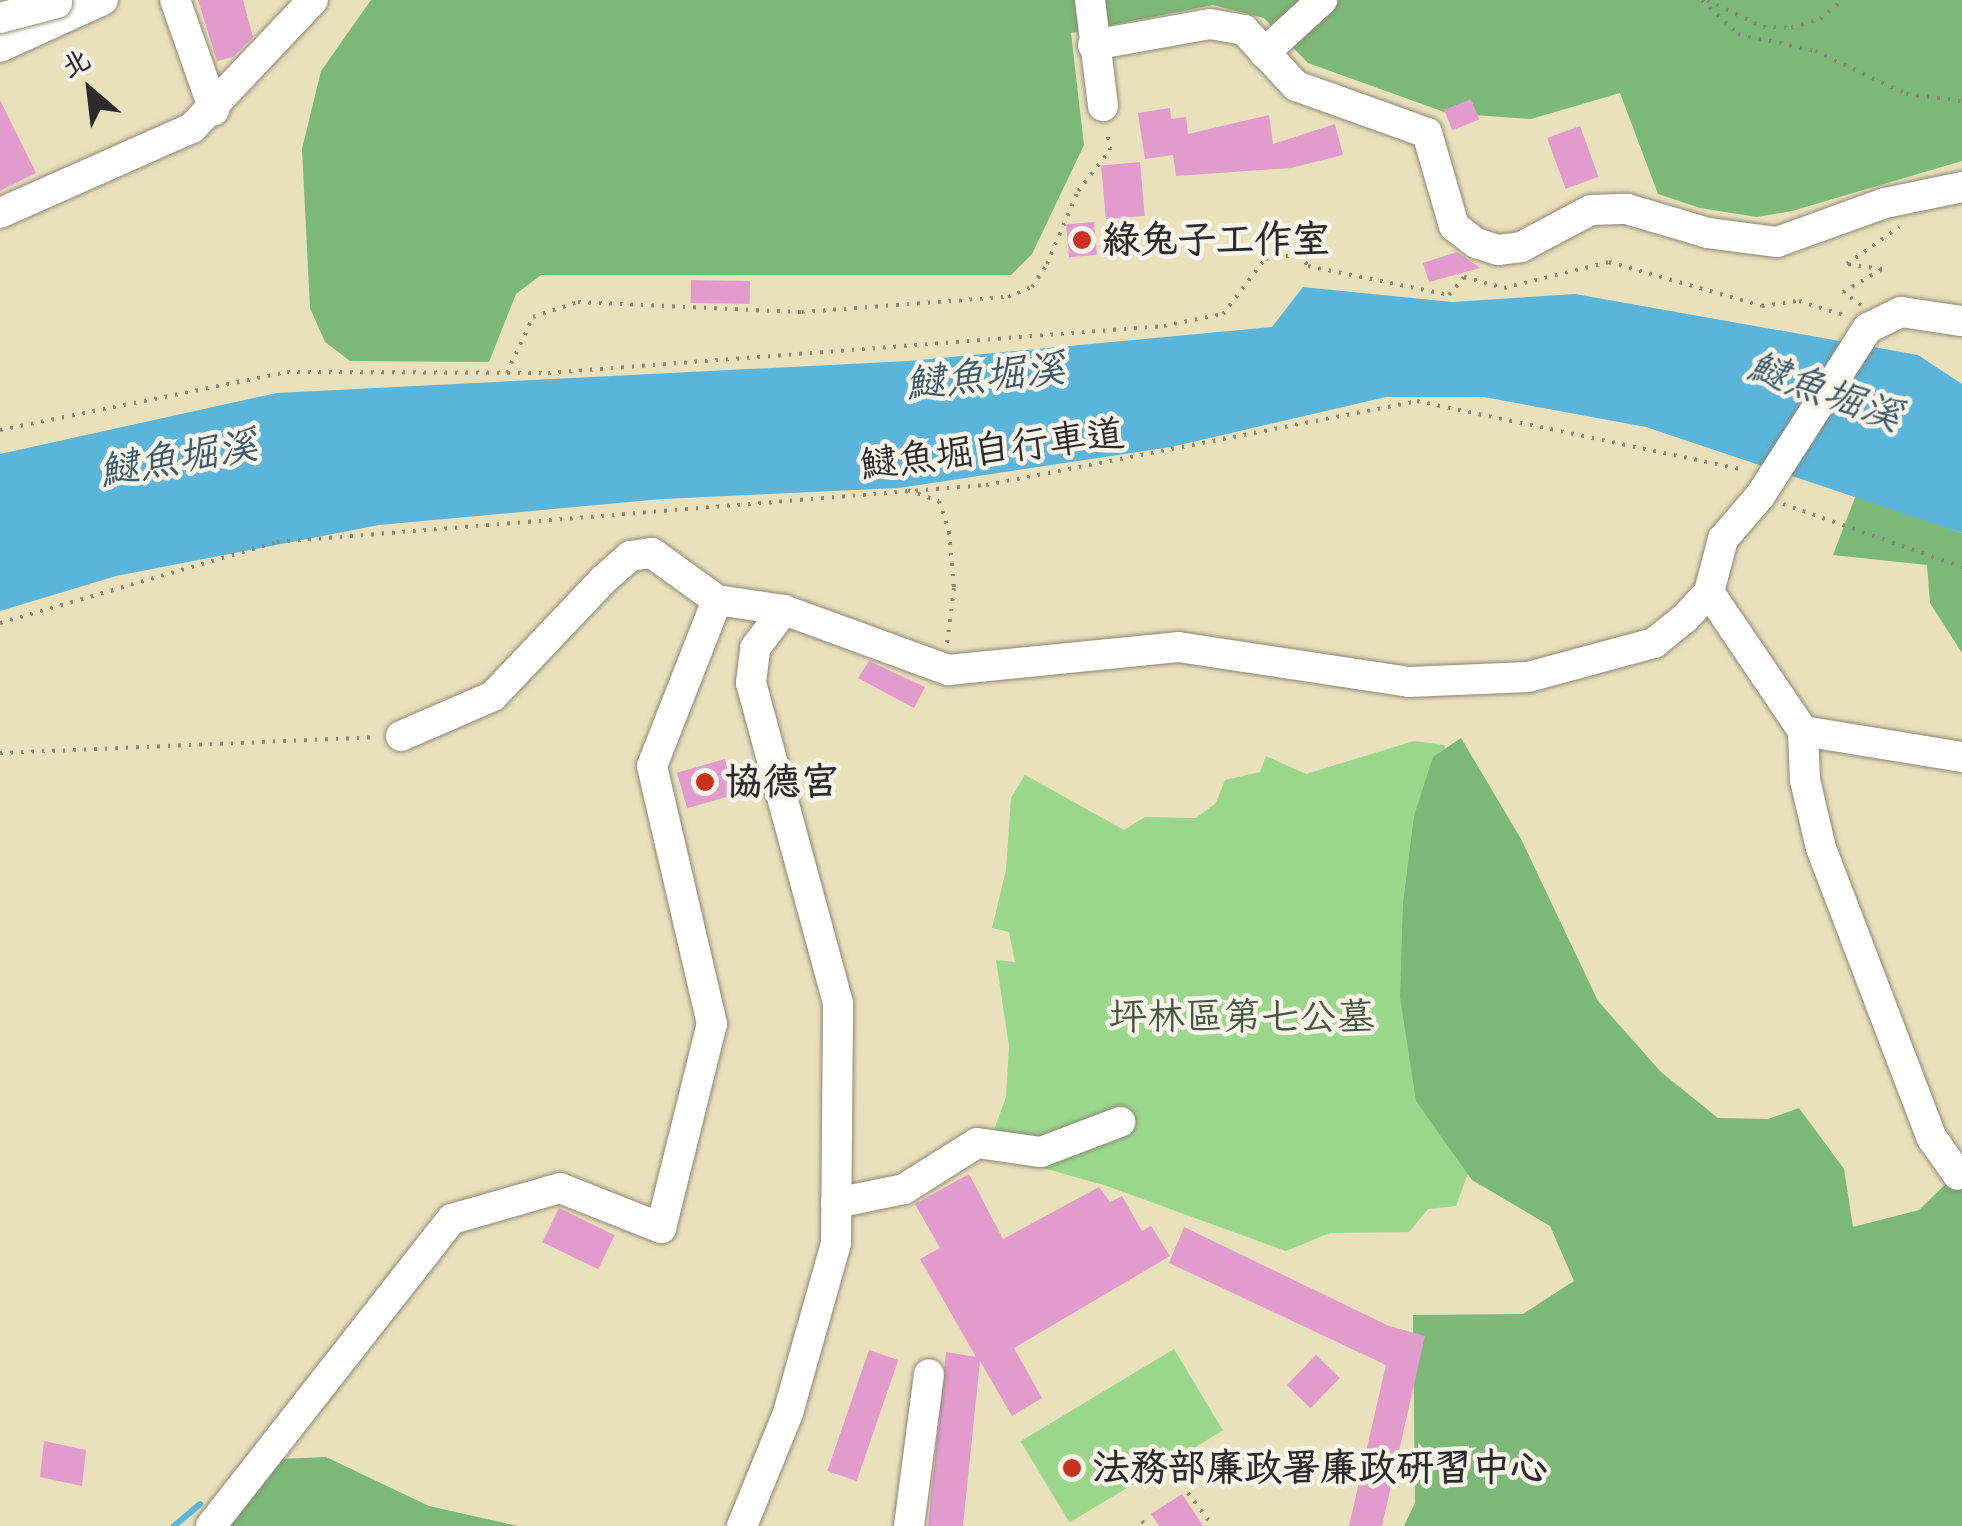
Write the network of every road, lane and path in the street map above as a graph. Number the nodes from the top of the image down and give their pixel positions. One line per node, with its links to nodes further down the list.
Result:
1 (103, 0): 11 (street)
2 (175, 0): 15 (street)
3 (314, 0): 15 (street)
4 (1090, 0): 10 (street)
5 (1322, 0): 12 (street)
6 (1705, 0): 7 (path); 13 (path)
7 (1843, 0)
8 (60, 2): 9 (street, bridge)
9 (0, 18)
10 (1093, 45): 12 (street); 14 (street)
11 (0, 48)
12 (1264, 53): 16 (street)
13 (1962, 100)
14 (1103, 106): 21 (path)
15 (214, 110): 17 (street)
16 (1962, 186)
17 (0, 213)
18 (1904, 225): 20 (path)
19 (1962, 321): 20 (street)
20 (1876, 324): 21 (path); 24 (street)
21 (506, 375): 22 (path)
22 (0, 430)
23 (908, 490): 24 (path, 𩻸魚堀自行車道); 29 (path, 𩻸魚堀自行車道); 30 (path)
24 (1760, 496): 25 (path, 𩻸魚堀自行車道); 26 (street)
25 (1962, 568)
26 (1709, 592): 30 (street); 31 (street)
27 (717, 600): 28 (street); 32 (street); 40 (street)
28 (784, 610): 30 (street); 37 (street)
29 (0, 623)
30 (948, 670)
31 (1803, 730): 34 (street); 36 (street)
32 (401, 736): 33 (path)
33 (0, 753)
34 (1962, 758)
35 (1120, 1122): 37 (street)
36 (1958, 1175)
37 (836, 1203): 41 (street)
38 (928, 1374): 42 (street)
39 (1188, 1492): 43 (path)
40 (212, 1526)
41 (742, 1526)
42 (909, 1526)
43 (1213, 1526)

